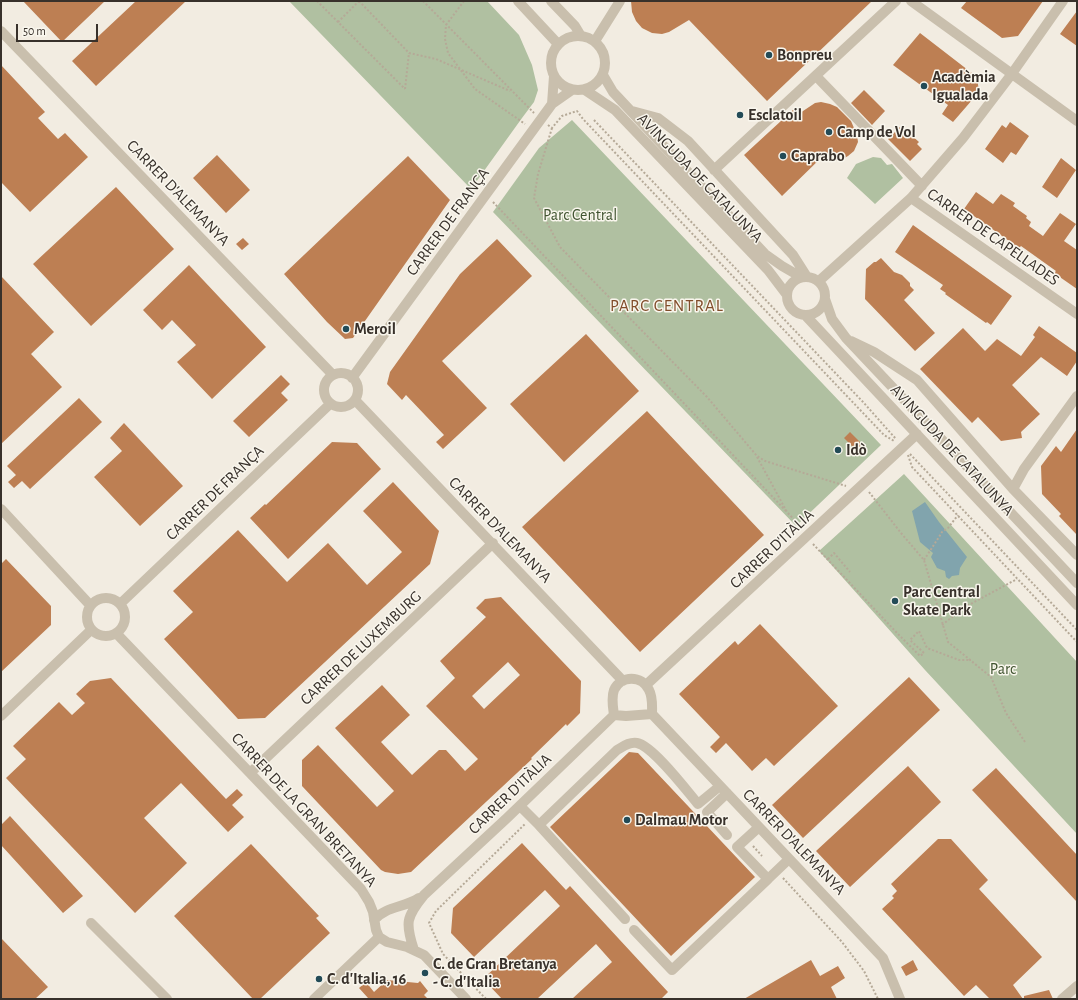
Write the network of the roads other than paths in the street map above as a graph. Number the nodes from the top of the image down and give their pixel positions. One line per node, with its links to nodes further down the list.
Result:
1 (518, 1): 10 (street)
2 (551, 1): 8 (street)
3 (620, 1): 9 (street)
4 (896, 1): 14 (street)
5 (911, 1): 12 (street)
6 (1063, 1): 12 (street)
7 (1, 31): 30 (street, CARRER D'ALEMANYA)
8 (581, 36): 9 (street); 10 (street)
9 (595, 41): 11 (street)
10 (558, 44): 13 (street)
11 (603, 75): 16 (street); 18 (street, AVINGUDA DE CATALUNYA)
12 (1011, 75): 19 (street); 21 (street)
13 (554, 76): 15 (street); 17 (street)
14 (816, 76): 20 (street); 21 (street)
15 (572, 90): 16 (street); 17 (street, CARRER DE FRANÇA)
16 (585, 90): 25 (street, AVINGUDA DE CATALUNYA)
17 (552, 104): 31 (street, CARRER DE FRANÇA)
18 (632, 111): 20 (street); 23 (street, AVINGUDA DE CATALUNYA)
19 (1077, 121)
20 (714, 170): 23 (street)
21 (922, 186): 22 (street)
22 (911, 198): 24 (street); 27 (street, CARRER DE CAPELLADES)
23 (804, 277): 24 (street); 25 (street)
24 (819, 281): 26 (street)
25 (787, 295): 28 (street)
26 (825, 299): 28 (street); 29 (street, AVINGUDA DE CATALUNYA)
27 (1077, 314)
28 (805, 315): 35 (street, AVINGUDA DE CATALUNYA)
29 (846, 338): 36 (street); 40 (street, AVINGUDA DE CATALUNYA)
30 (333, 376): 31 (street); 34 (street)
31 (352, 378): 33 (street)
32 (1077, 396): 36 (street)
33 (355, 400): 34 (street); 38 (street, CARRER D'ALEMANYA)
34 (330, 404): 41 (street, CARRER DE FRANÇA)
35 (917, 434): 42 (street, AVINGUDA DE CATALUNYA); 47 (street, CARRER D'ITÀLIA)
36 (1013, 489): 39 (street)
37 (1, 509): 43 (street)
38 (493, 543): 46 (street, CARRER D'ALEMANYA); 51 (street, CARRER DE LUXEMBURG)
39 (1077, 555)
40 (1077, 583)
41 (120, 604): 43 (street); 45 (street)
42 (1077, 604)
43 (90, 605): 44 (street)
44 (91, 630): 45 (street); 50 (street)
45 (116, 633): 51 (street, CARRER DE LA GRAN BRETANYA)
46 (623, 681): 47 (street); 49 (street)
47 (646, 685): 48 (street)
48 (652, 714): 49 (street); 52 (street, CARRER D'ALEMANYA)
49 (614, 715): 53 (street, CARRER D'ITÀLIA)
50 (1, 716)
51 (250, 773): 61 (street, CARRER DE LA GRAN BRETANYA)
52 (723, 790): 54 (street); 55 (street, CARRER D'ALEMANYA); 56 (street)
53 (520, 806): 54 (street); 59 (street, CARRER D'ITÀLIA)
54 (535, 821): 60 (street)
55 (759, 827): 57 (street, CARRER D'ALEMANYA); 58 (street)
56 (727, 835)
57 (789, 859): 58 (street); 70 (street, CARRER D'ALEMANYA)
58 (768, 879): 63 (street)
59 (424, 895): 61 (street, CARRER D'ITÀLIA); 65 (street, CARRER D'ITÀLIA)
60 (625, 919)
61 (374, 920): 64 (street, CARRER DE LA GRAN BRETANYA)
62 (91, 923): 67 (street)
63 (634, 930)
64 (379, 937): 65 (street); 68 (street)
65 (414, 950): 69 (street)
66 (1077, 986): 71 (street)
67 (167, 999)
68 (314, 999)
69 (466, 999)
70 (900, 999)
71 (1062, 999)

